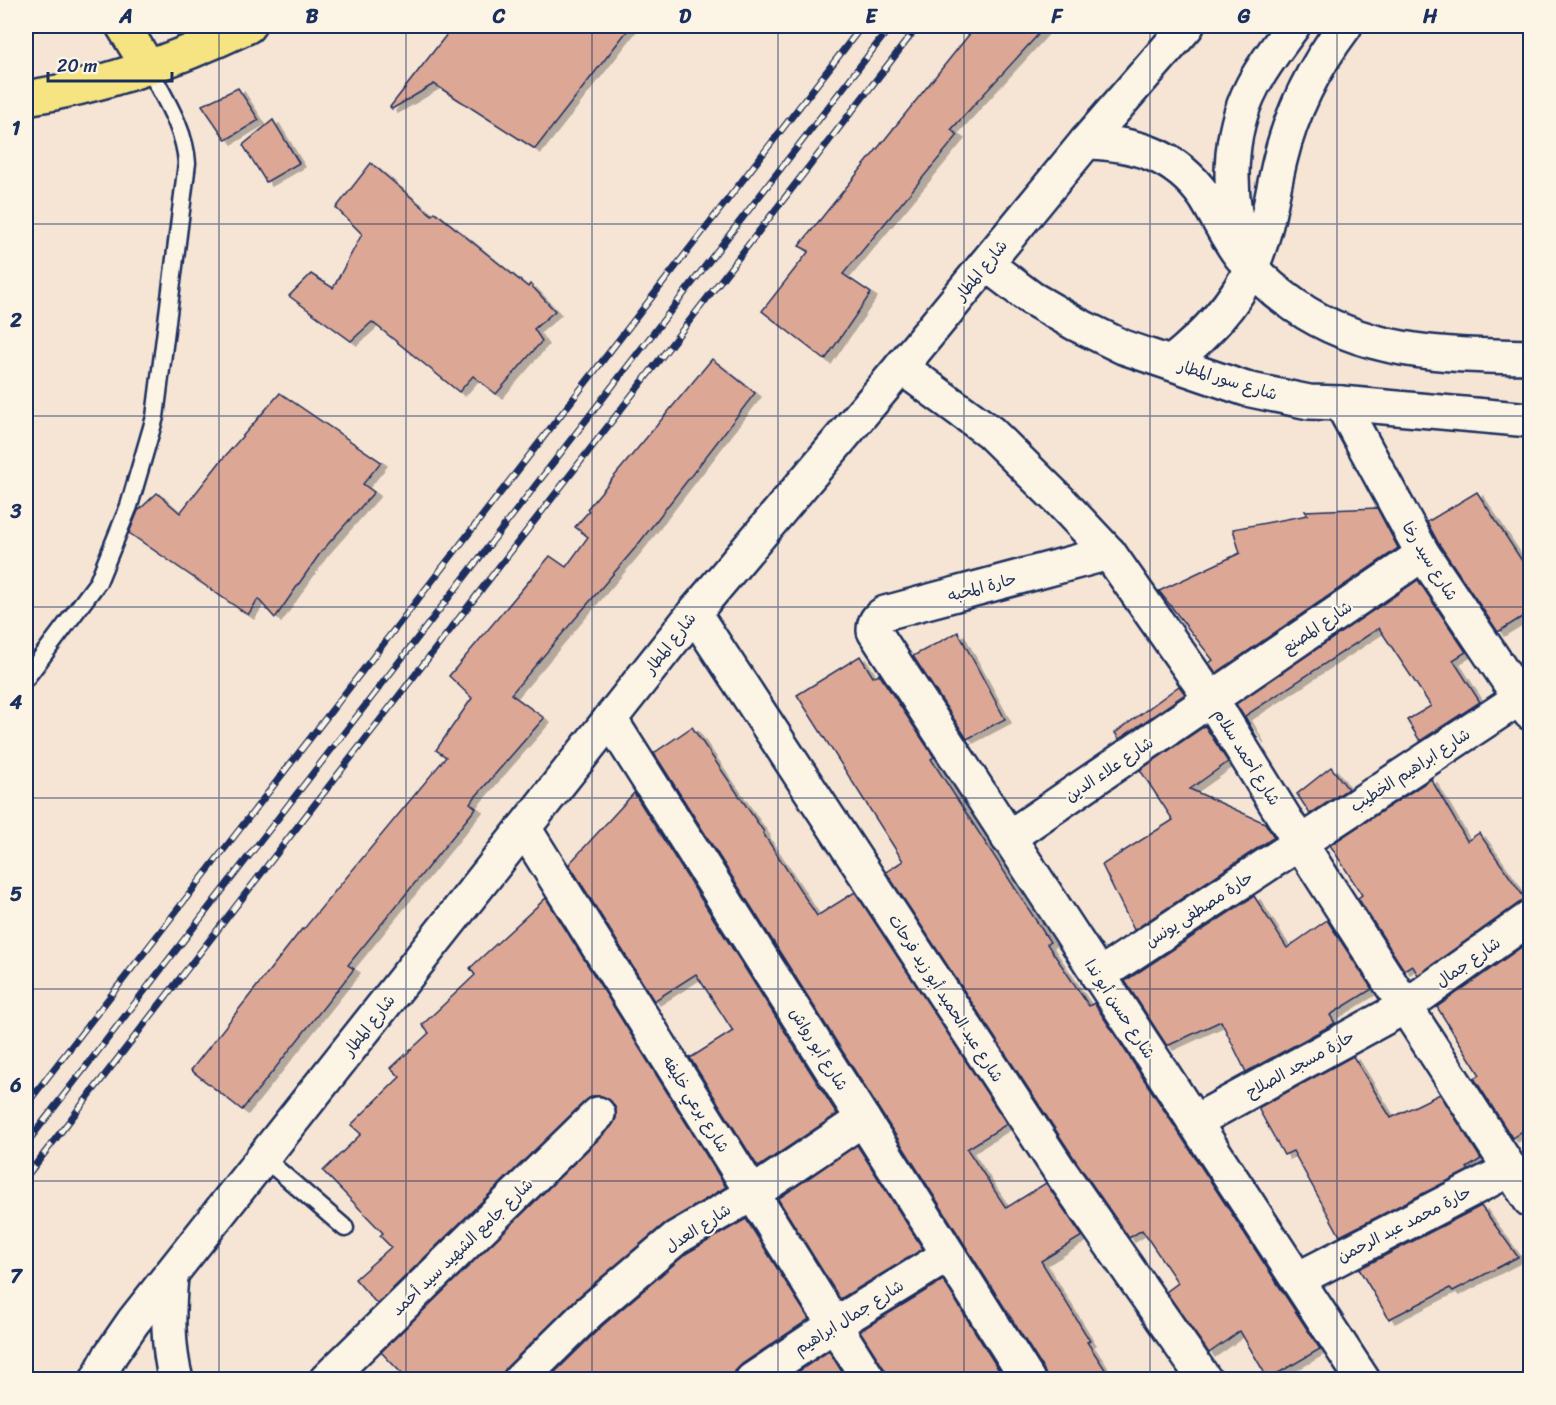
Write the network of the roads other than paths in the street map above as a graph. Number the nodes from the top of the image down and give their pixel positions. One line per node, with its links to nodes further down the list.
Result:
1 (123, 26): 6 (main road)
2 (248, 26): 6 (main road)
3 (1187, 26): 8 (street, شارع المطار)
4 (1293, 26): 10 (street)
5 (1345, 26): 10 (street)
6 (149, 68): 7 (main road); 20 (lane)
7 (26, 98)
8 (1086, 142): 9 (street, شارع المطار); 10 (street)
9 (986, 264): 12 (street, شارع سور المطار); 13 (street, شارع المطار)
10 (1251, 267): 11 (street); 12 (street)
11 (1530, 357)
12 (1172, 363): 14 (street, شارع سور المطار)
13 (901, 367): 16 (street, شارع أحمد سلام); 18 (street, شارع المطار)
14 (1341, 403): 15 (street, شارع سور المطار); 17 (street, شارع سيد رخا)
15 (1530, 420)
16 (1109, 553): 19 (street, حارة المحبه); 21 (street, شارع أحمد سلام)
17 (1423, 554): 21 (street, شارع المصنع); 22 (street, شارع سيد رخا)
18 (694, 613): 23 (street, شارع المطار); 49 (street, شارع عبد الحميد أبو زيد فرحات)
19 (878, 638): 25 (street, شارع حسن أبو ندا)
20 (26, 678)
21 (1211, 699): 25 (street, شارع علاء الدين); 26 (street, شارع أحمد سلام)
22 (1525, 705): 26 (street, شارع ابراهيم الخطيب)
23 (610, 719): 24 (street, شارع المطار); 31 (street, شارع أبو رواش)
24 (524, 828): 33 (street, شارع المطار); 35 (street, شارع برعي خليفه)
25 (1008, 838): 28 (street, شارع حسن أبو ندا)
26 (1300, 843): 28 (street, حارة مصطفى يونس); 29 (street, شارع أحمد سلام)
27 (1530, 918): 29 (street, شارع جمال)
28 (1098, 976): 32 (street, شارع حسن أبو ندا)
29 (1406, 1006): 32 (street, حارة مسجد الصلاح); 34 (street, شارع أحمد سلام)
30 (598, 1114): 44 (street, شارع جامع الشهيد سيد أحمد)
31 (863, 1119): 35 (street, شارع العدل); 38 (street, شارع أبو رواش)
32 (1194, 1122): 40 (street, شارع حسن أبو ندا)
33 (264, 1158): 37 (lane); 39 (street, شارع المطار)
34 (1511, 1169): 36 (street, شارع أحمد سلام); 40 (street, حارة محمد عبد الرحمن)
35 (752, 1194): 41 (street, شارع برعي خليفه); 45 (street, شارع العدل)
36 (1530, 1199)
37 (345, 1228)
38 (948, 1255): 41 (street, شارع جمال ابراهيم); 48 (street, شارع أبو رواش)
39 (171, 1276): 42 (street, شارع المطار); 43 (street)
40 (1298, 1279): 50 (street, شارع حسن أبو ندا)
41 (834, 1325): 46 (street, شارع جمال ابراهيم); 47 (street, شارع برعي خليفه)
42 (98, 1380)
43 (176, 1380)
44 (326, 1380)
45 (520, 1380)
46 (752, 1380)
47 (869, 1380)
48 (1028, 1380)
49 (1205, 1380)
50 (1363, 1380)

